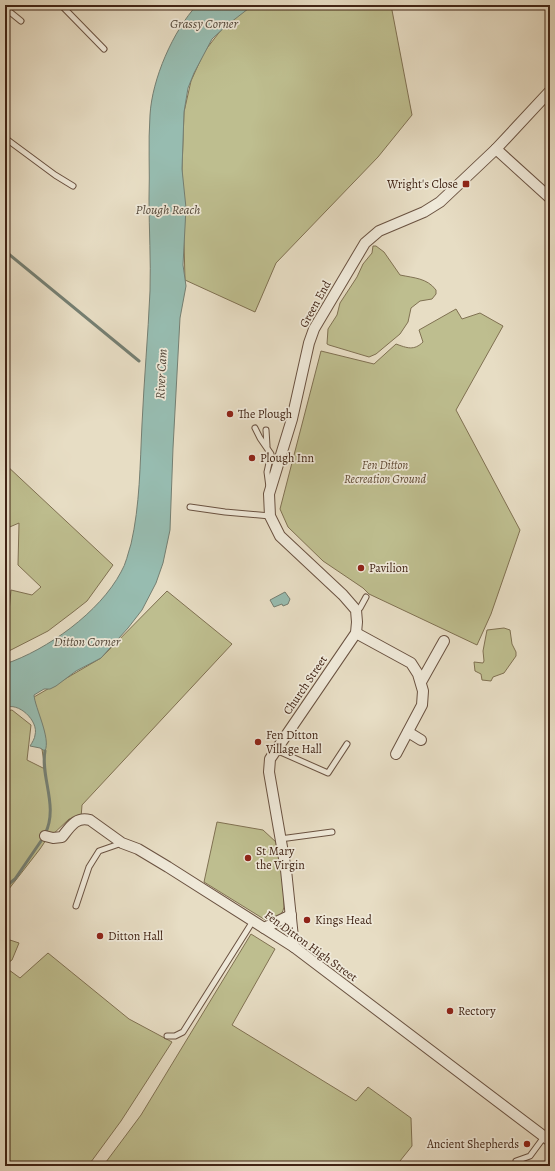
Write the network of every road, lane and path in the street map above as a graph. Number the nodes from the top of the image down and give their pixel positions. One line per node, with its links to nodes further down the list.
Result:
1 (61, 5): 4 (lane)
2 (5, 8): 3 (lane)
3 (21, 21)
4 (104, 49)
5 (550, 91): 7 (street, Green End)
6 (5, 138): 8 (lane)
7 (496, 149): 9 (street); 13 (street, Green End)
8 (73, 186)
9 (549, 202)
10 (255, 428): 12 (lane)
11 (266, 430): 12 (lane)
12 (266, 446): 13 (lane)
13 (269, 494): 15 (street, Green End)
14 (190, 507): 15 (lane)
15 (270, 516): 17 (street, Green End)
16 (366, 596): 17 (lane)
17 (356, 610): 18 (street)
18 (356, 633): 20 (street); 24 (street, Church Street)
19 (444, 641): 20 (street)
20 (420, 682): 21 (street)
21 (408, 732): 22 (street); 25 (street)
22 (421, 740)
23 (347, 744): 24 (lane)
24 (276, 750): 28 (street, Church Street)
25 (396, 754)
26 (332, 832): 28 (lane)
27 (45, 836): 29 (street, Fen Ditton High Street)
28 (279, 839): 31 (street, Church Street)
29 (122, 843): 30 (lane); 32 (street, Fen Ditton High Street)
30 (76, 906)
31 (291, 916): 33 (street); 34 (street, Church Street)
32 (253, 921): 33 (street, Fen Ditton High Street); 35 (lane)
33 (264, 928): 34 (street, Fen Ditton High Street)
34 (294, 947): 36 (street, Fen Ditton High Street)
35 (167, 1036)
36 (547, 1139): 37 (lane)
37 (516, 1161)

